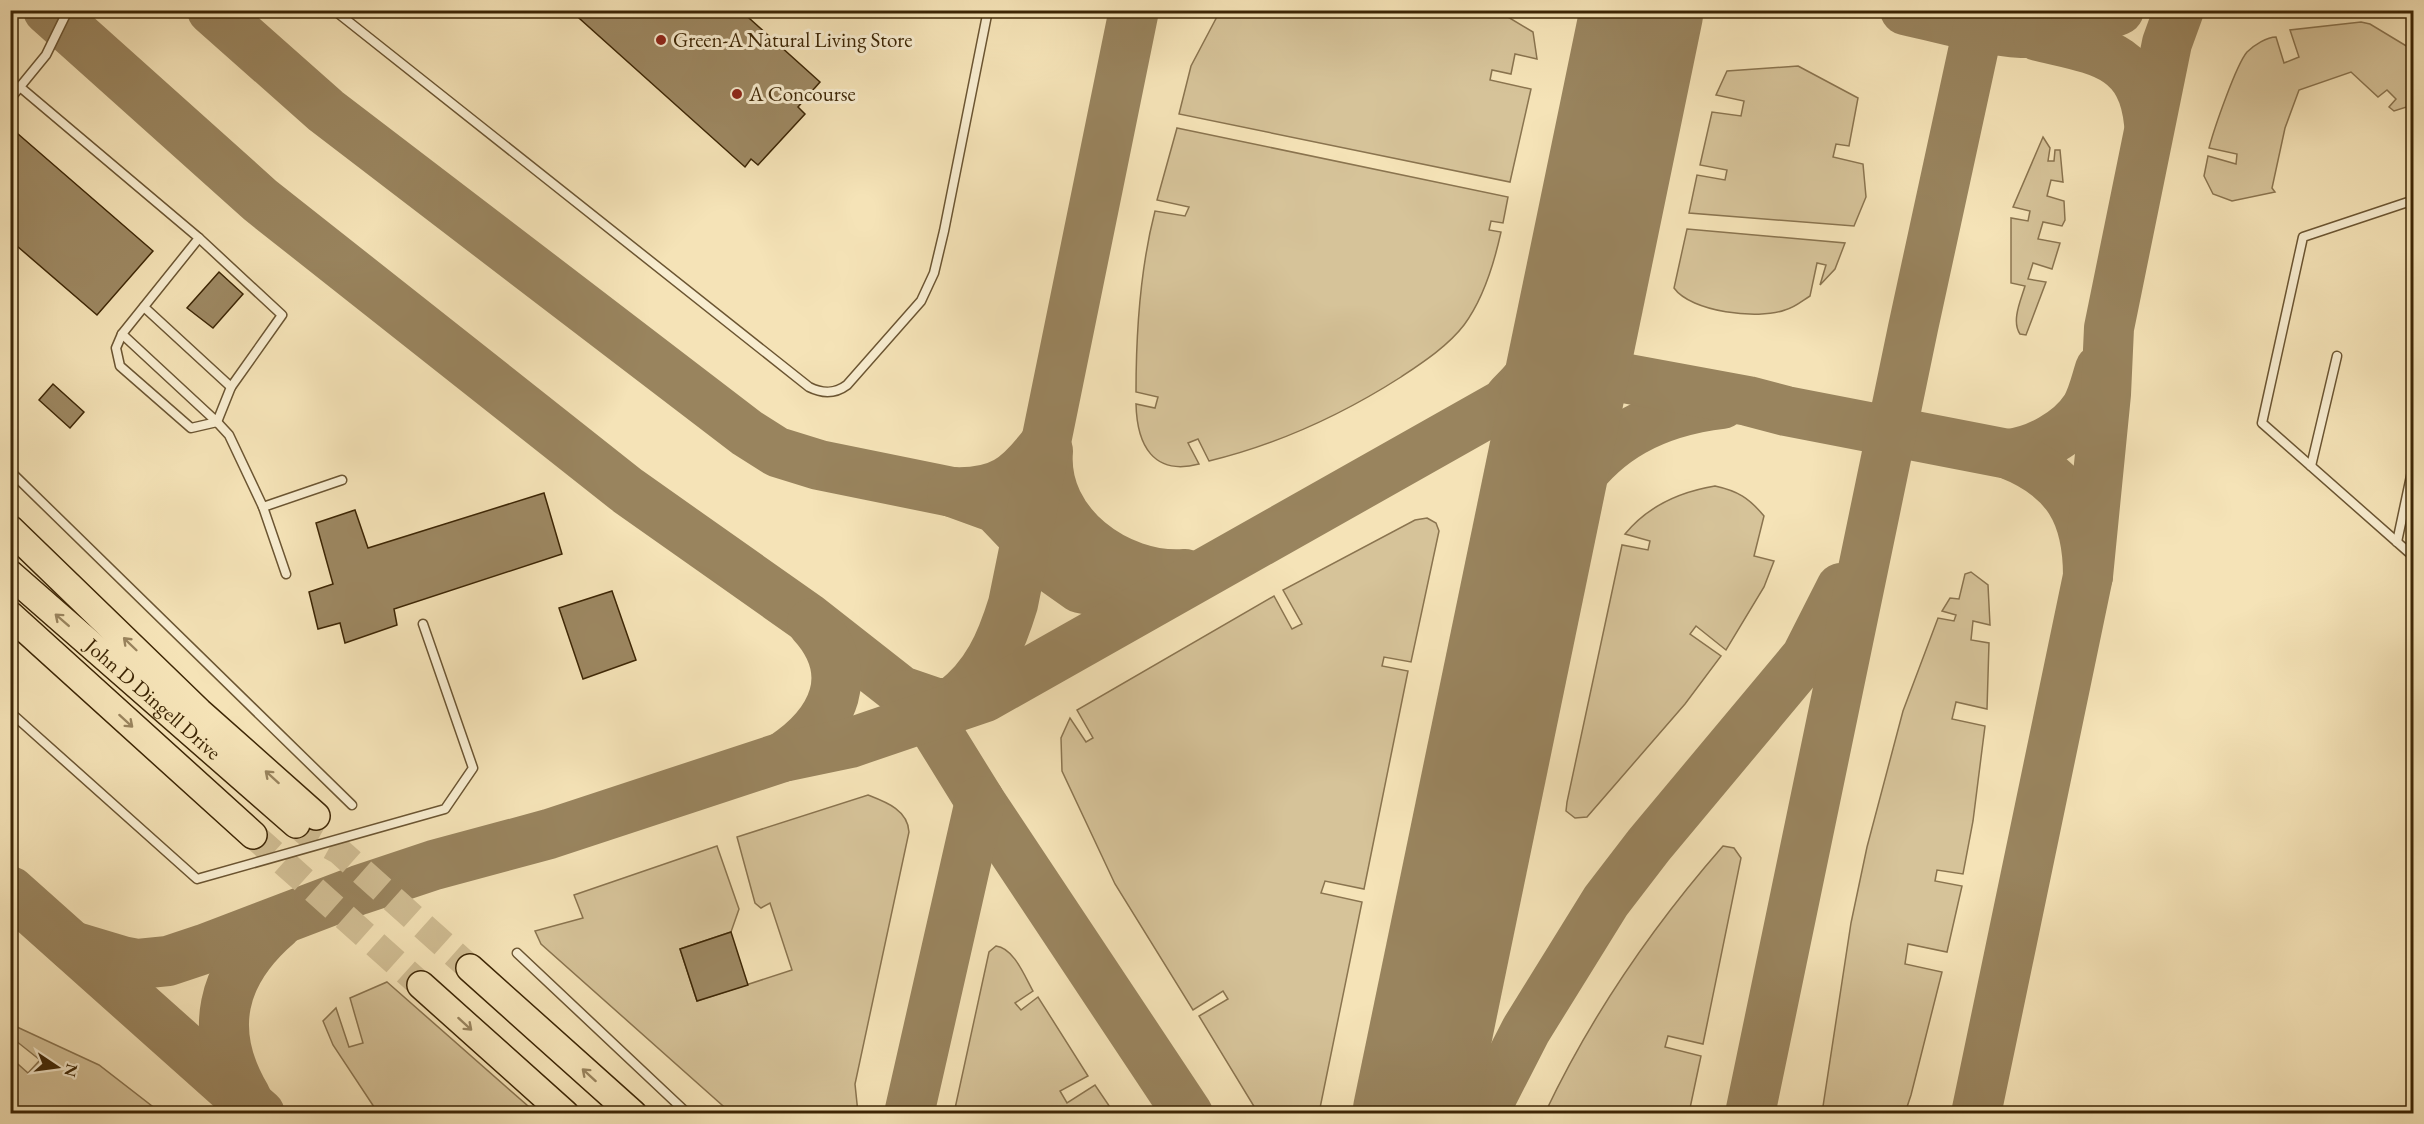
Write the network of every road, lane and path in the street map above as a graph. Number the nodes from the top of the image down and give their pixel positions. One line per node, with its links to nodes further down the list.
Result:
1 (68, 10): 4 (lane)
2 (334, 10): 3 (lane)
3 (988, 10)
4 (20, 87): 5 (lane); 7 (lane)
5 (10, 99)
6 (2414, 200): 14 (lane)
7 (198, 238): 8 (lane); 11 (lane)
8 (144, 307): 9 (lane); 11 (lane)
9 (122, 334): 12 (lane); 12 (lane)
10 (2337, 356): 14 (lane)
11 (231, 387): 12 (lane)
12 (216, 422): 17 (lane)
13 (2414, 462): 19 (lane)
14 (2312, 466): 19 (lane)
15 (10, 471): 28 (lane)
16 (342, 480): 17 (lane)
17 (263, 507): 22 (lane)
18 (10, 529): 21 (highway, John D Dingell Drive)
19 (2397, 542): 20 (lane)
20 (2414, 556)
21 (10, 574)
22 (286, 574)
23 (10, 615): 26 (highway, John D Dingell Drive)
24 (423, 624): 27 (lane)
25 (10, 626): 26 (highway)
26 (83, 682): 29 (highway, John D Dingell Drive, one-way to 29)
27 (10, 712)
28 (352, 805)
29 (253, 835)
30 (517, 953): 35 (lane)
31 (470, 968): 34 (highway, one-way to 31)
32 (421, 985): 33 (highway, one-way to 33)
33 (565, 1113)
34 (633, 1113)
35 (688, 1113)

